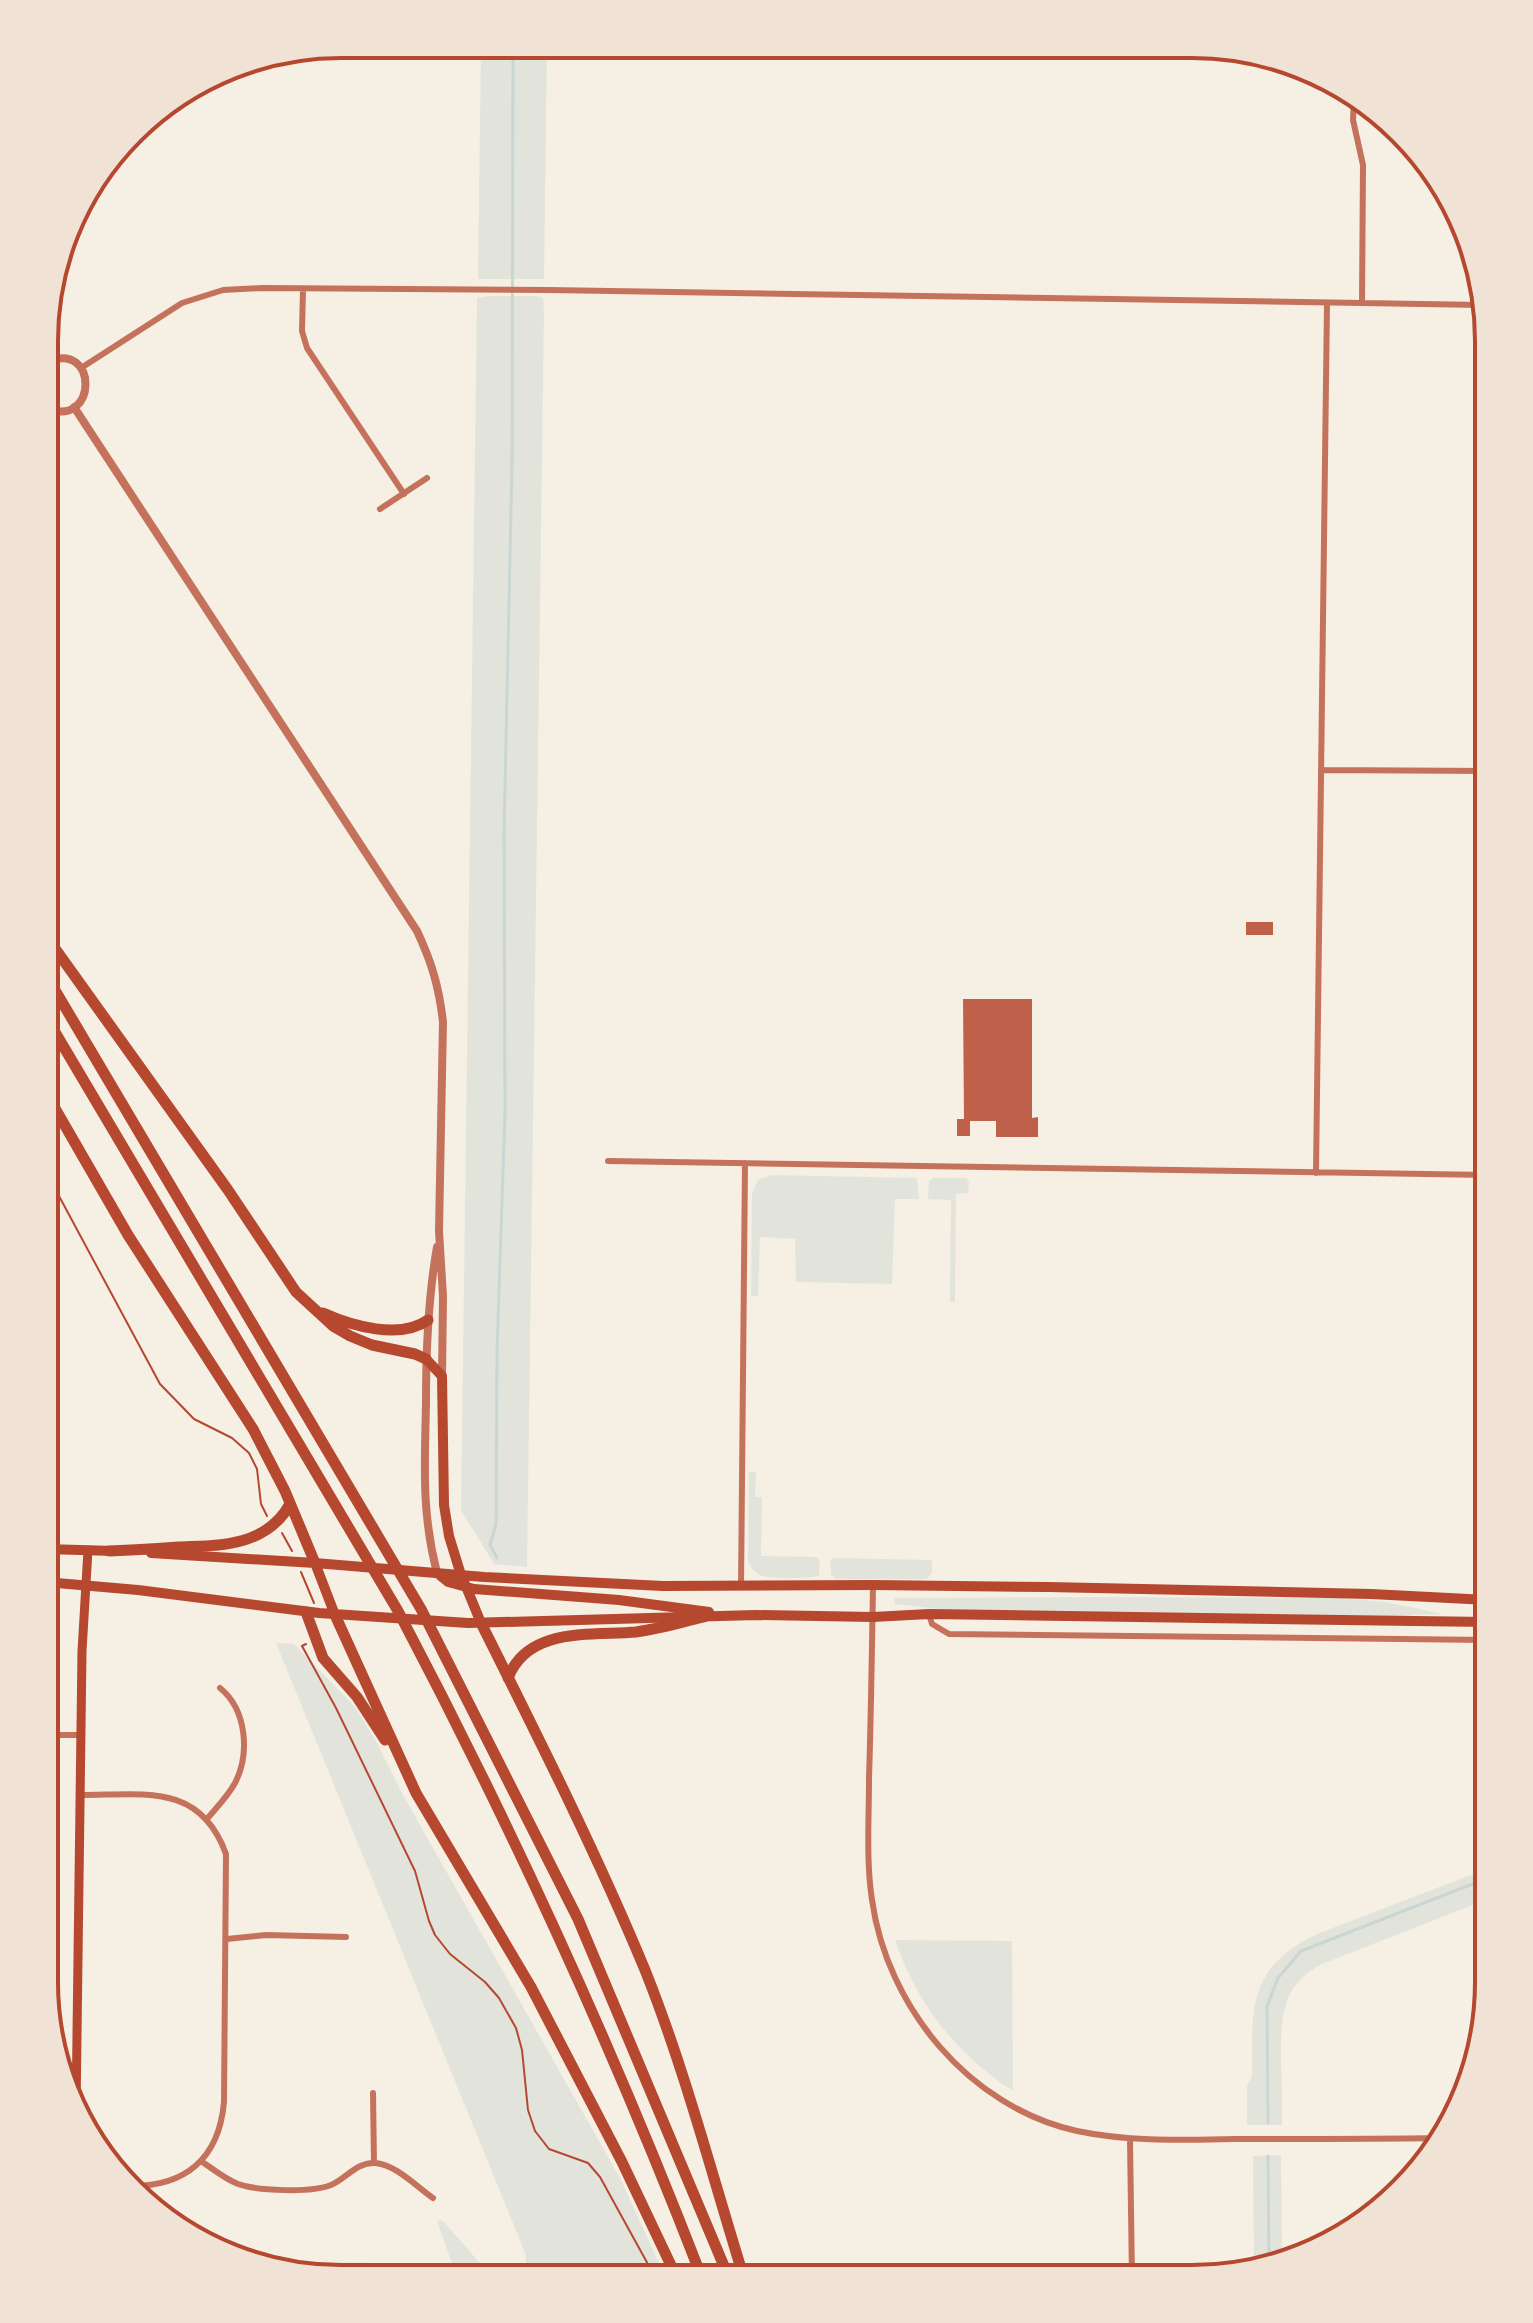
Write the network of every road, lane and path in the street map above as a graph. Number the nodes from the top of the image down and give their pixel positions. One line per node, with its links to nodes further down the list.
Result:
1 (1353, 109): 4 (street)
2 (303, 289): 3 (street); 7 (street); 11 (street)
3 (1327, 303): 4 (street); 13 (street)
4 (1362, 303): 5 (street)
5 (1473, 305)
6 (58, 359): 7 (street)
7 (81, 368): 8 (street)
8 (74, 407): 9 (street); 24 (street)
9 (58, 411)
10 (427, 478): 11 (street)
11 (404, 494): 12 (street)
12 (380, 509)
13 (1321, 770): 14 (street); 21 (street)
14 (1475, 771)
15 (58, 953): 25 (highway)
16 (58, 995): 74 (highway)
17 (58, 1037): 73 (highway)
18 (58, 1114): 29 (highway)
19 (608, 1161): 20 (street)
20 (745, 1163): 21 (street); 41 (street)
21 (1316, 1173): 22 (street)
22 (1475, 1175)
23 (58, 1194): 30 (path)
24 (439, 1231): 26 (street); 28 (street)
25 (312, 1308): 26 (highway); 27 (highway)
26 (428, 1320): 27 (street)
27 (426, 1359): 28 (main road); 36 (street)
28 (442, 1376): 37 (main road)
29 (290, 1504): 30 (highway); 35 (highway)
30 (274, 1524): 33 (highway); 34 (path)
31 (58, 1549): 32 (main road)
32 (88, 1550): 33 (main road); 39 (main road)
33 (109, 1551): 34 (main road)
34 (296, 1562): 35 (main road); 44 (path)
35 (315, 1563): 36 (main road); 46 (main road)
36 (437, 1573): 37 (main road); 42 (main road)
37 (461, 1575): 41 (main road); 42 (main road)
38 (58, 1583): 39 (main road)
39 (85, 1585): 44 (main road); 57 (main road)
40 (873, 1585): 41 (main road); 43 (main road); 49 (street)
41 (741, 1587)
42 (466, 1588): 47 (main road); 51 (main road)
43 (1475, 1599)
44 (312, 1613): 46 (main road); 52 (highway)
45 (929, 1614): 49 (main road); 50 (main road); 53 (street)
46 (335, 1615): 51 (main road); 58 (highway)
47 (735, 1615): 48 (main road); 49 (main road)
48 (704, 1617): 51 (main road); 54 (highway)
49 (873, 1617): 66 (street)
50 (1475, 1622)
51 (481, 1623): 54 (highway)
52 (315, 1639): 58 (highway); 71 (path)
53 (1475, 1640)
54 (508, 1678): 75 (highway)
55 (220, 1688): 60 (street)
56 (58, 1735): 57 (street)
57 (81, 1735): 59 (main road)
58 (407, 1774): 72 (highway)
59 (80, 1795): 60 (street); 63 (main road)
60 (207, 1819): 62 (street)
61 (346, 1937): 62 (street)
62 (227, 1939): 67 (street)
63 (76, 2081)
64 (373, 2093): 68 (street)
65 (1428, 2138): 66 (street)
66 (1130, 2140): 76 (street)
67 (201, 2161): 68 (street); 69 (street)
68 (374, 2163): 70 (street)
69 (144, 2185)
70 (433, 2198)
71 (648, 2265)
72 (671, 2265)
73 (697, 2265)
74 (724, 2265)
75 (740, 2265)
76 (1132, 2265)

